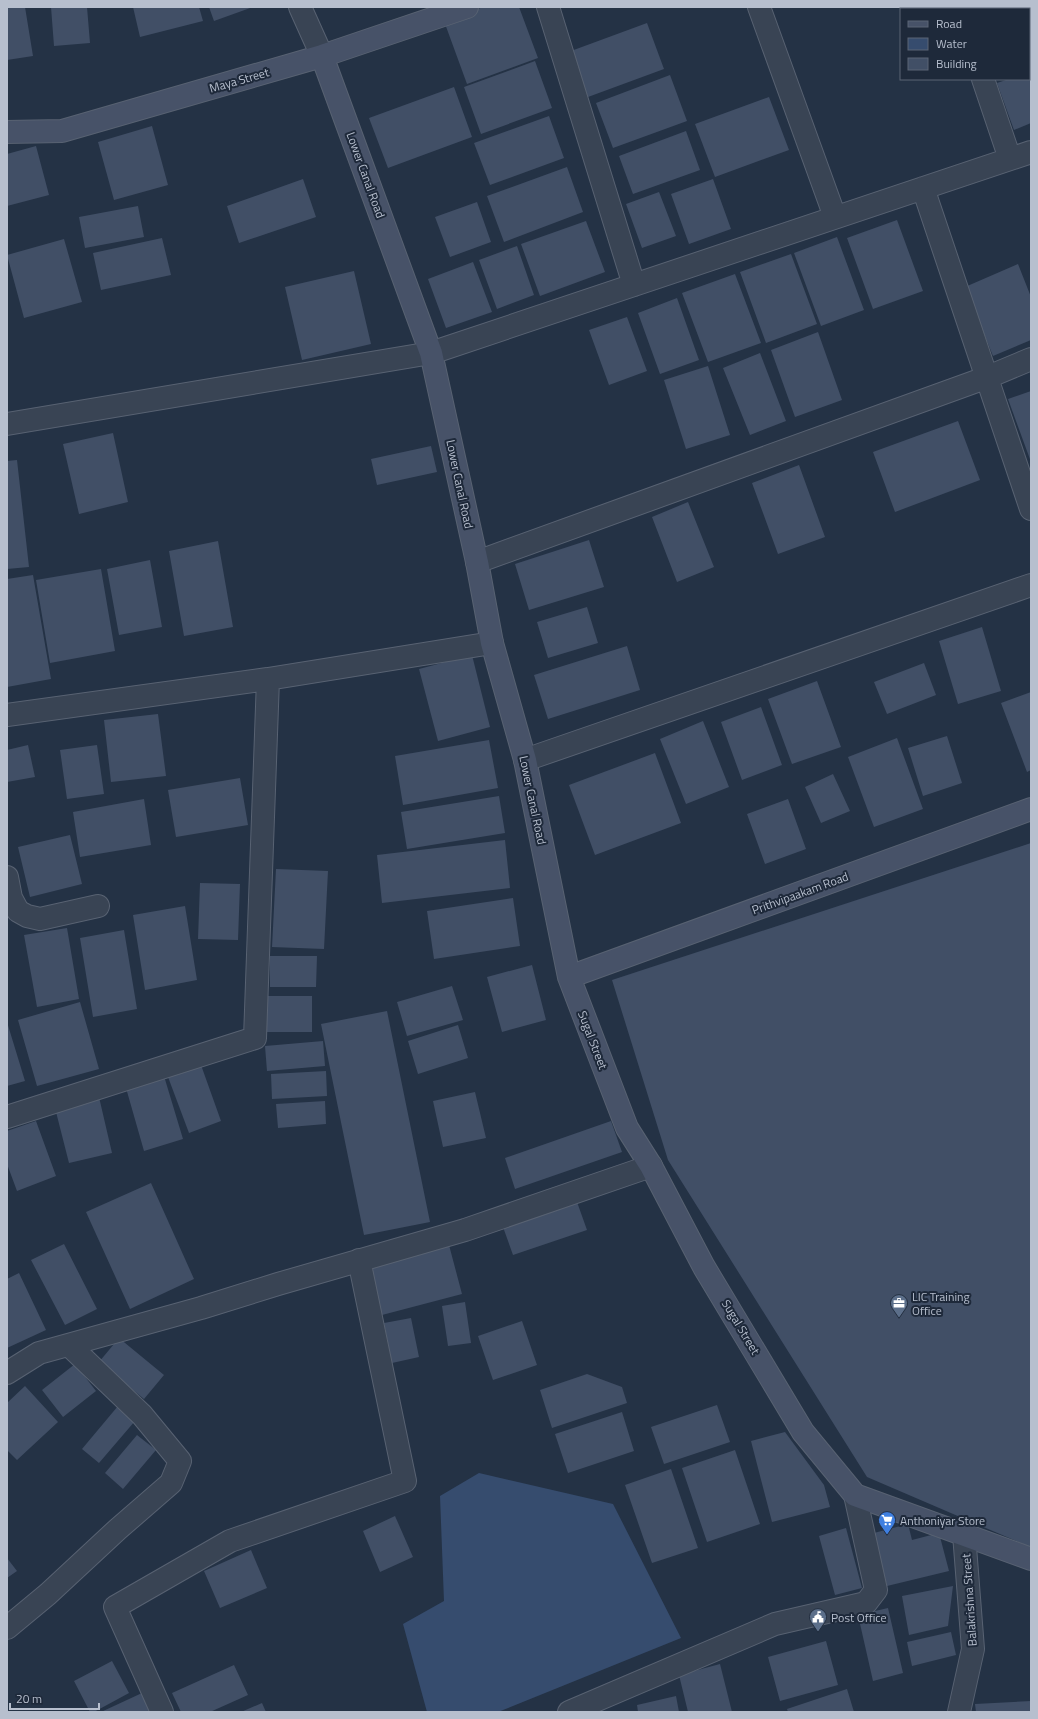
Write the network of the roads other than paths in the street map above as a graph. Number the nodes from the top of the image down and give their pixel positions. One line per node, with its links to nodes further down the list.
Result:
1 (300, 7): 5 (street, Lower Canal Road)
2 (467, 7): 5 (street, Maya Street)
3 (548, 7): 12 (street)
4 (759, 7): 11 (street)
5 (322, 56): 7 (street, Maya Street); 13 (street, Lower Canal Road)
6 (983, 80): 9 (street)
7 (7, 132)
8 (1031, 152): 9 (street)
9 (1010, 159): 10 (street)
10 (923, 188): 11 (street); 15 (street)
11 (835, 217): 12 (street)
12 (634, 285): 13 (street)
13 (431, 353): 16 (street); 18 (street, Lower Canal Road)
14 (1031, 359): 15 (street)
15 (988, 377): 17 (street); 18 (street)
16 (7, 424)
17 (1031, 509)
18 (477, 562): 20 (street, Lower Canal Road)
19 (1031, 585): 23 (street)
20 (492, 643): 21 (street); 23 (street, Lower Canal Road)
21 (268, 679): 22 (street); 28 (street)
22 (7, 715)
23 (525, 760): 27 (street, Lower Canal Road)
24 (1031, 809): 27 (street, Prithvipaakam Road)
25 (7, 877): 26 (street)
26 (98, 906)
27 (569, 977): 29 (street, Sugal Street)
28 (7, 1117)
29 (651, 1166): 30 (street); 33 (street, Sugal Street)
30 (359, 1260): 31 (street); 37 (street)
31 (69, 1345): 32 (street); 36 (street)
32 (7, 1373)
33 (855, 1496): 34 (street); 38 (street)
34 (964, 1534): 35 (street); 39 (street, Balakrishna Street)
35 (1031, 1560)
36 (7, 1628)
37 (162, 1712)
38 (569, 1712)
39 (959, 1712)

